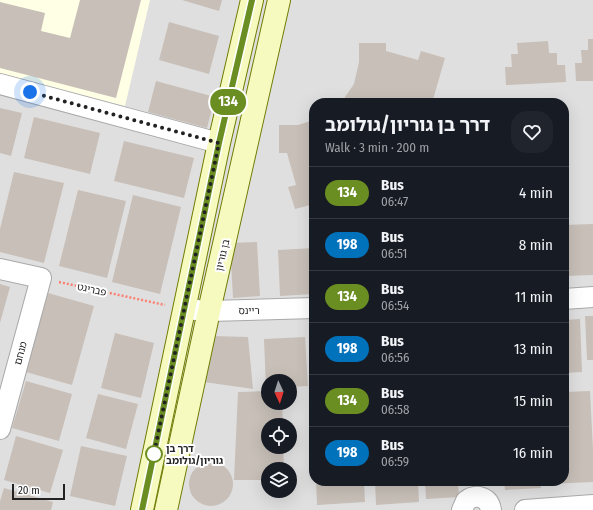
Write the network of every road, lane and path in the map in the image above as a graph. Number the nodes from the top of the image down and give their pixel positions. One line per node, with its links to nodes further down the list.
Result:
1 (252, 0): 4 (main road)
2 (282, 0): 11 (main road, בן גוריון)
3 (0, 84): 4 (street)
4 (219, 143): 10 (main road)
5 (0, 269): 6 (street)
6 (40, 278): 10 (path, פבריגט); 12 (street, מנחם)
7 (593, 297): 8 (street)
8 (569, 299)
9 (309, 308): 11 (street, ריינס)
10 (184, 309): 11 (street, ריינס); 15 (main road)
11 (209, 310): 16 (main road, בן גוריון)
12 (0, 429)
13 (471, 496): 17 (street)
14 (593, 505): 18 (street)
15 (144, 508)
16 (166, 510)
17 (491, 510)
18 (525, 510)

